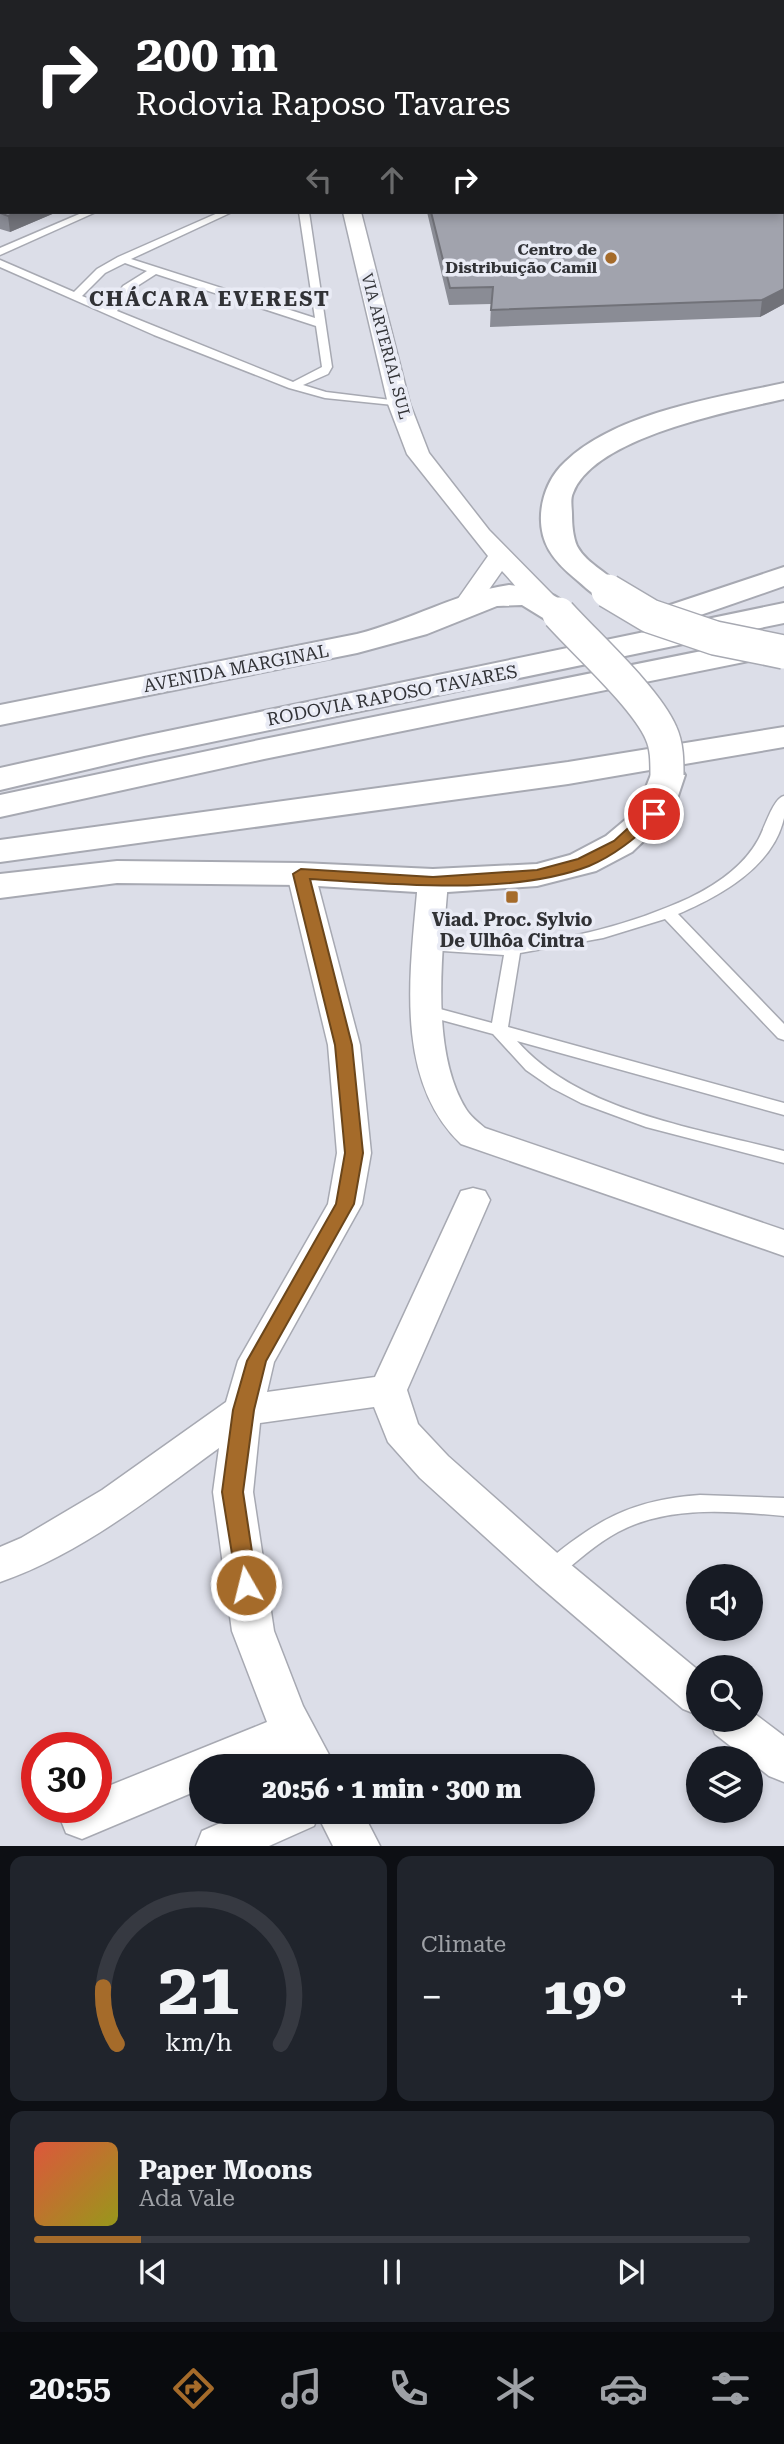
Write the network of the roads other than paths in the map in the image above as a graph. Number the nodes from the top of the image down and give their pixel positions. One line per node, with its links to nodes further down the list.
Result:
1 (86, 214): 5 (lane)
2 (223, 214): 6 (lane)
3 (304, 214): 11 (lane)
4 (353, 214): 14 (street, VIA ARTERIAL SUL)
5 (0, 252)
6 (123, 260): 8 (lane); 9 (lane)
7 (0, 263): 9 (lane)
8 (155, 270): 10 (lane); 11 (lane)
9 (75, 297): 10 (lane)
10 (111, 312): 12 (lane)
11 (321, 324): 12 (lane)
12 (293, 386): 14 (lane)
13 (784, 391): 21 (main road, bridge)
14 (399, 404): 15 (street, VIA ARTERIAL SUL)
15 (501, 555): 17 (street, AVENIDA MARGINAL); 18 (street, VIA ARTERIAL SUL)
16 (784, 576): 23 (main road)
17 (467, 603): 18 (main road, AVENIDA MARGINAL); 22 (main road, AVENIDA MARGINAL)
18 (552, 607): 30 (main road, bridge)
19 (784, 613): 23 (main road, RODOVIA RAPOSO TAVARES)
20 (784, 645): 27 (main road, RODOVIA RAPOSO TAVARES)
21 (784, 652)
22 (0, 715)
23 (239, 726): 25 (main road, RODOVIA RAPOSO TAVARES)
24 (784, 737): 28 (main road)
25 (0, 779)
26 (784, 800): 32 (lane)
27 (0, 806)
28 (0, 851)
29 (301, 874): 30 (main road); 31 (main road); 43 (street)
30 (433, 881): 33 (street)
31 (0, 886)
32 (668, 913): 34 (lane); 37 (lane)
33 (429, 945): 34 (lane); 35 (street)
34 (513, 949): 36 (lane)
35 (429, 1011): 36 (lane); 41 (street)
36 (499, 1031): 38 (lane); 39 (lane)
37 (784, 1034)
38 (784, 1109)
39 (784, 1157)
40 (473, 1200): 42 (street)
41 (784, 1243)
42 (388, 1390): 43 (street); 46 (street)
43 (243, 1410): 45 (street); 49 (street)
44 (784, 1507): 46 (lane)
45 (0, 1565)
46 (550, 1571): 47 (street)
47 (686, 1686)
48 (745, 1732): 51 (street)
49 (303, 1749): 50 (street)
50 (275, 1754)
51 (784, 1762)
52 (189, 1774): 53 (street)
53 (112, 1806)
54 (268, 1824): 56 (street)
55 (345, 1824): 57 (street)
56 (218, 1846)
57 (358, 1846)

